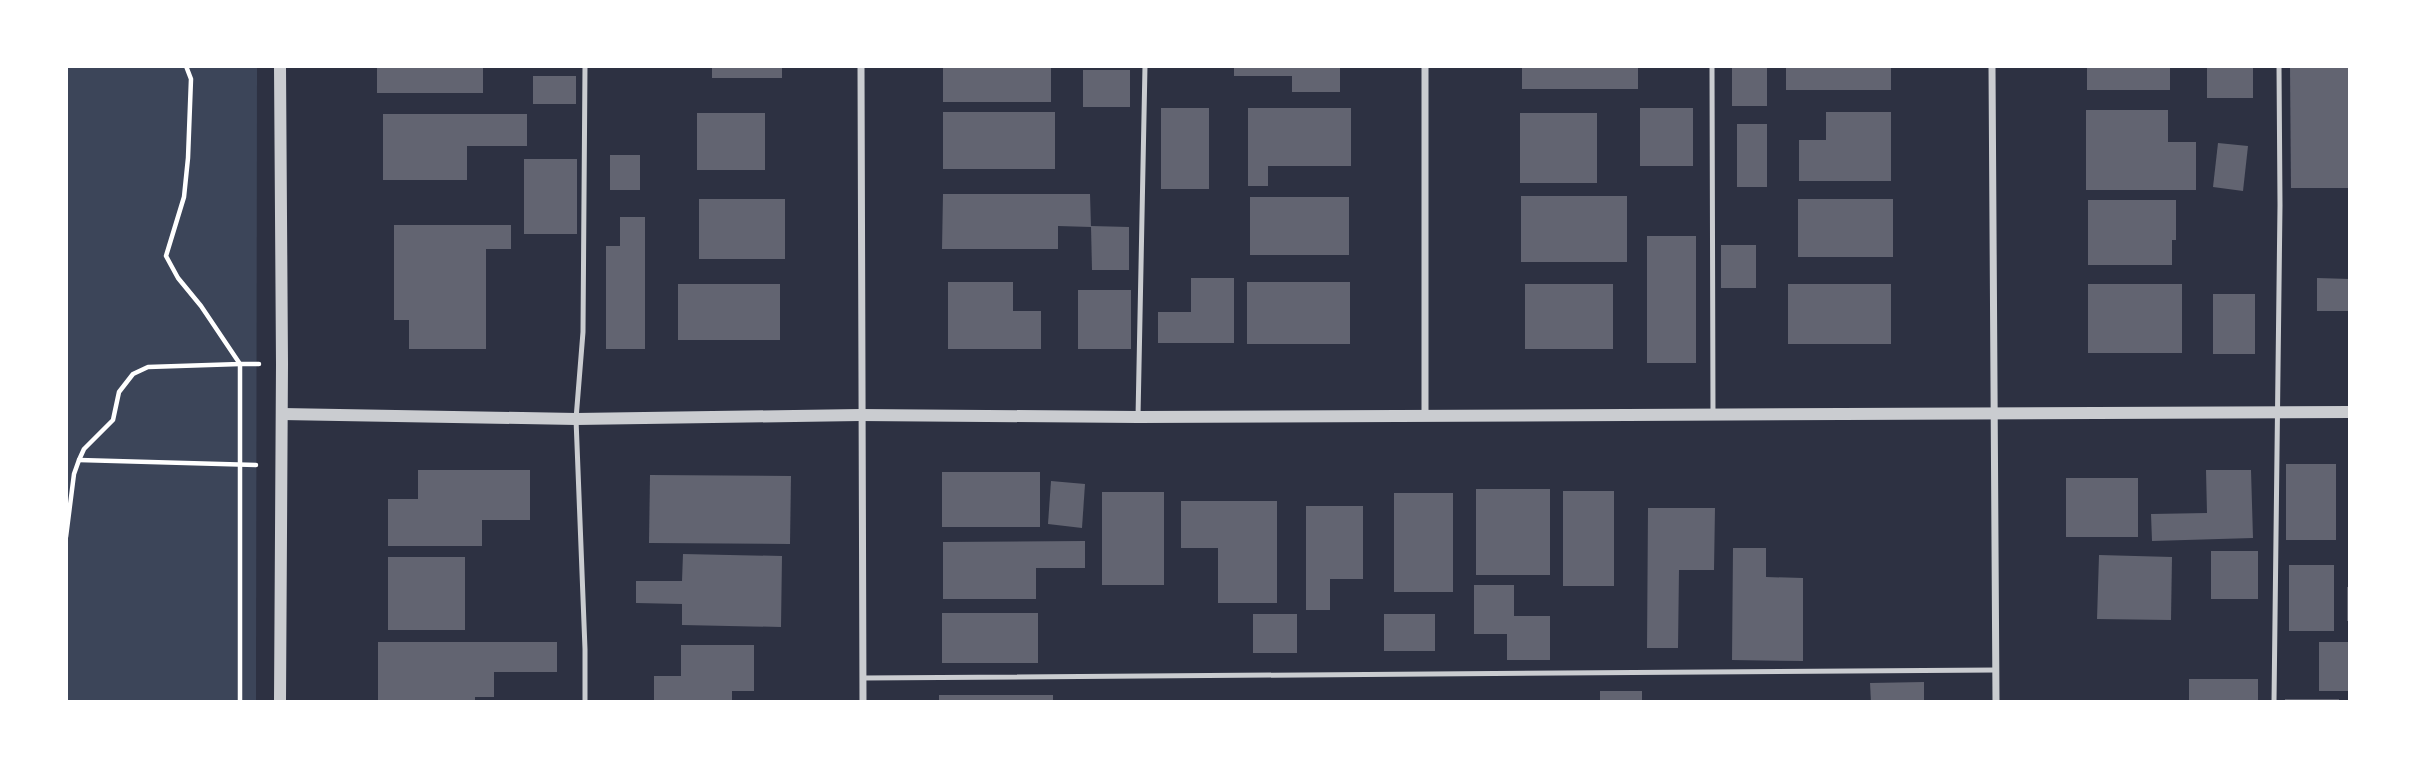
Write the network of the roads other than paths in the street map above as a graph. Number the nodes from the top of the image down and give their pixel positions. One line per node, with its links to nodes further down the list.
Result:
1 (280, 66): 12 (street)
2 (585, 66): 17 (lane)
3 (861, 66): 14 (street)
4 (1145, 66): 16 (lane)
5 (1425, 66): 15 (street)
6 (1712, 66): 13 (lane)
7 (1992, 66): 10 (street)
8 (2279, 66): 9 (lane)
9 (2276, 411): 10 (street); 11 (street); 24 (lane)
10 (1993, 412): 13 (street); 18 (street)
11 (2350, 412)
12 (282, 414): 17 (street); 20 (street)
13 (1713, 414): 15 (street)
14 (860, 415): 16 (street); 17 (street); 19 (street)
15 (1425, 415): 16 (street)
16 (1138, 417)
17 (576, 419): 21 (lane)
18 (1996, 670): 19 (lane); 23 (street)
19 (863, 678): 22 (street)
20 (280, 702)
21 (585, 702)
22 (863, 702)
23 (1996, 702)
24 (2274, 702)

